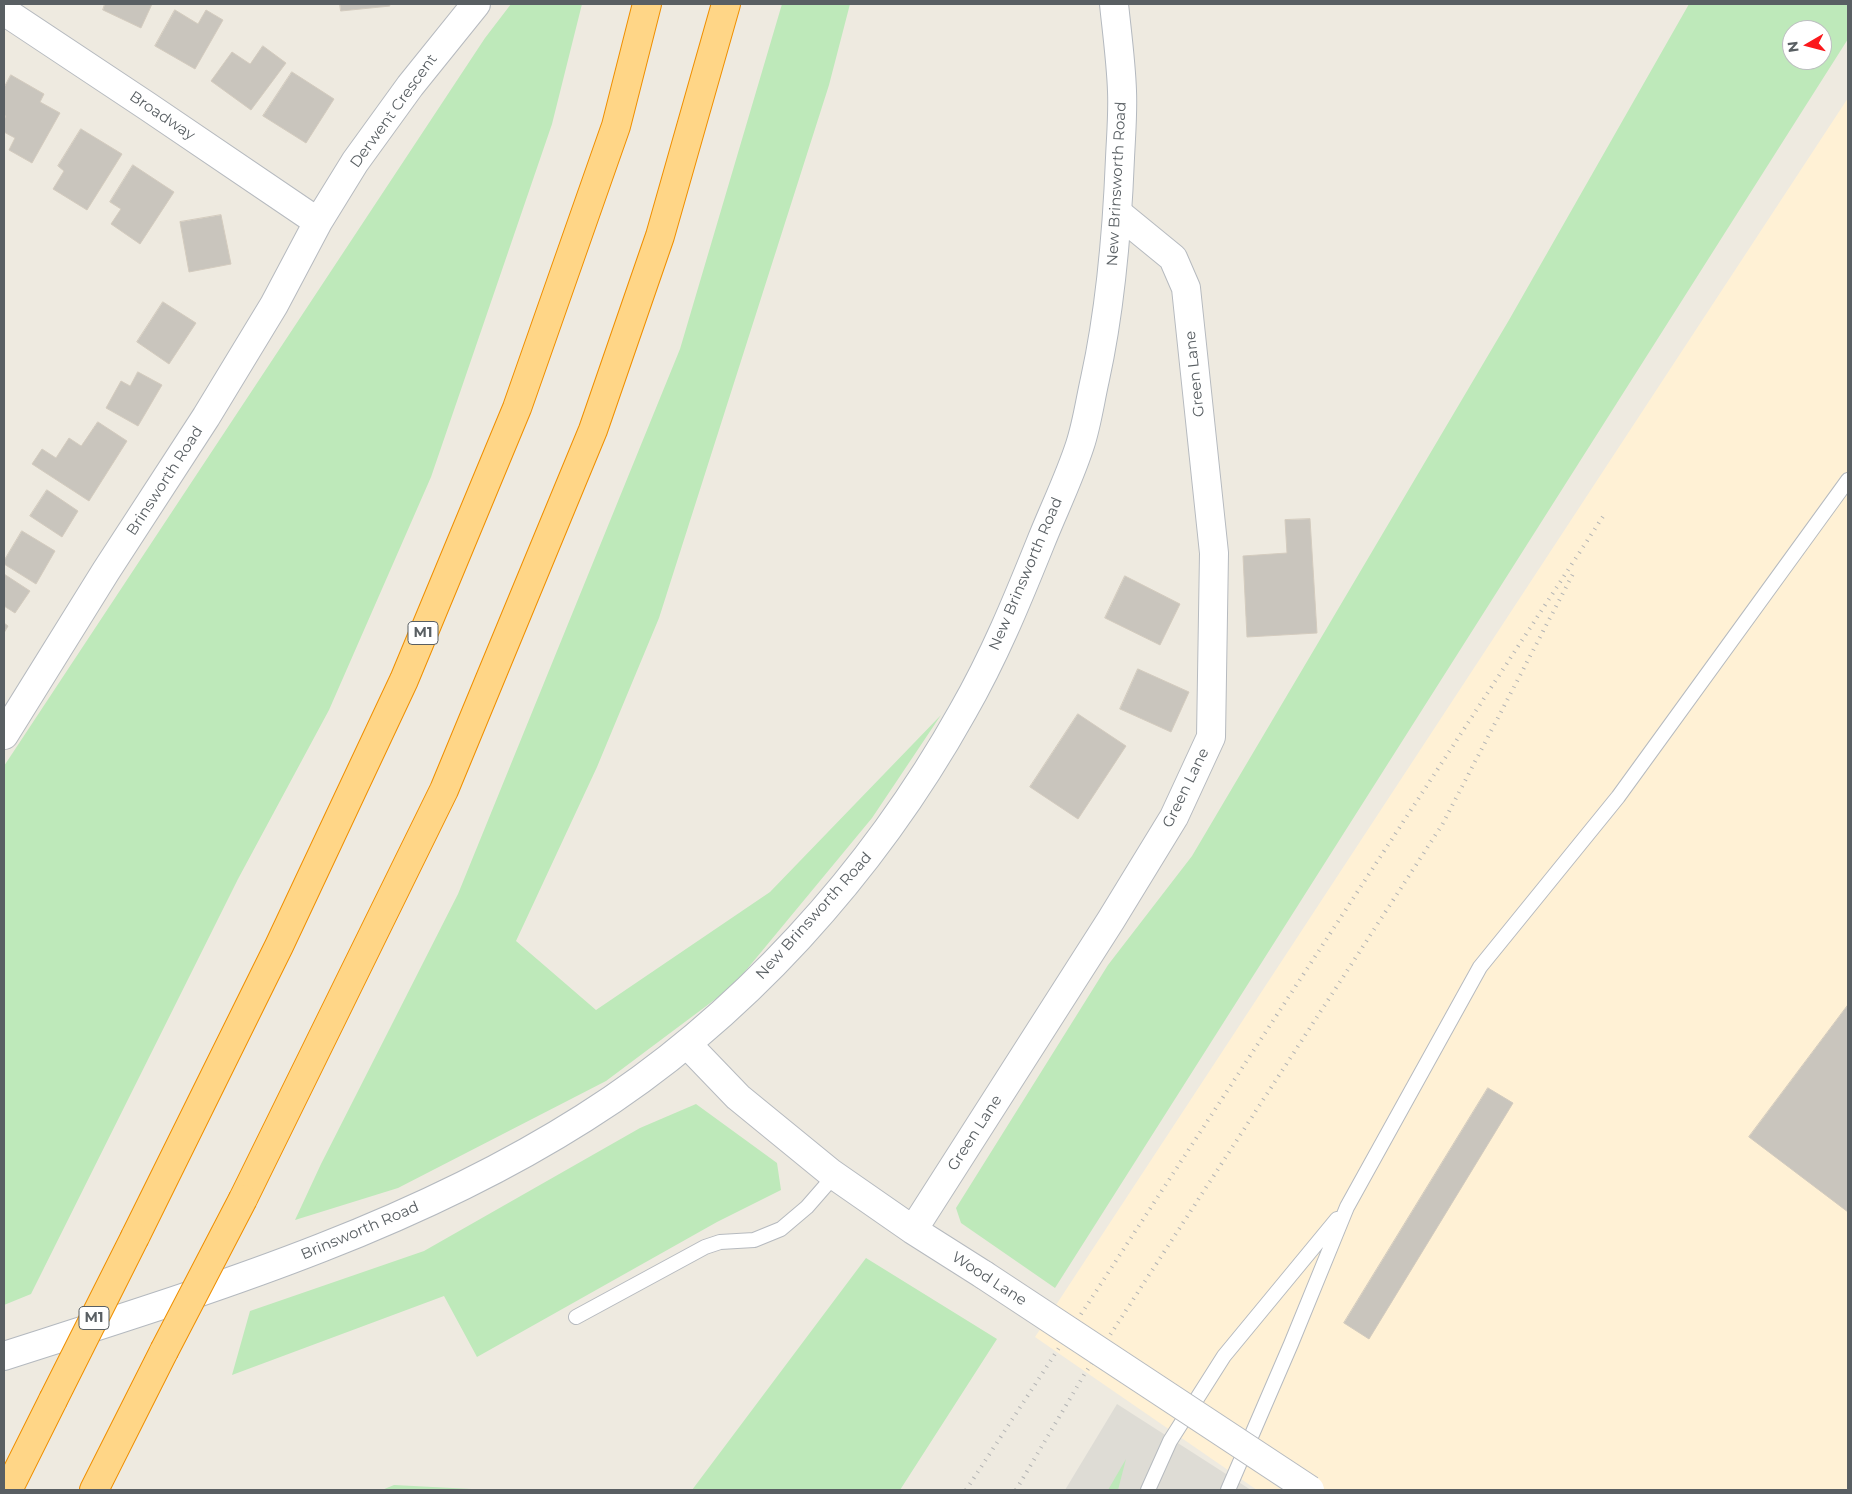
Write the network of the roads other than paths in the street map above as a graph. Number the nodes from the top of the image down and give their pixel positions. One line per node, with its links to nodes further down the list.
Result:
1 (476, 4): 7 (street, Derwent Crescent)
2 (647, 4): 16 (highway, M1, bridge)
3 (726, 4): 17 (highway, bridge)
4 (1114, 4): 6 (street, New Brinsworth Road)
5 (5, 14): 7 (street, Broadway)
6 (1118, 214): 10 (street, New Brinsworth Road); 13 (street, Green Lane)
7 (318, 222): 9 (street, Brinsworth Road)
8 (1848, 480): 12 (lane)
9 (4, 735)
10 (687, 1044): 11 (street, Wood Lane); 15 (street, Brinsworth Road)
11 (834, 1176): 13 (street, Wood Lane); 14 (lane)
12 (1347, 1208): 18 (lane); 19 (lane)
13 (913, 1230): 20 (street, Wood Lane, bridge)
14 (576, 1317)
15 (4, 1356)
16 (8, 1490)
17 (94, 1490)
18 (1148, 1490)
19 (1228, 1490)
20 (1310, 1490)

